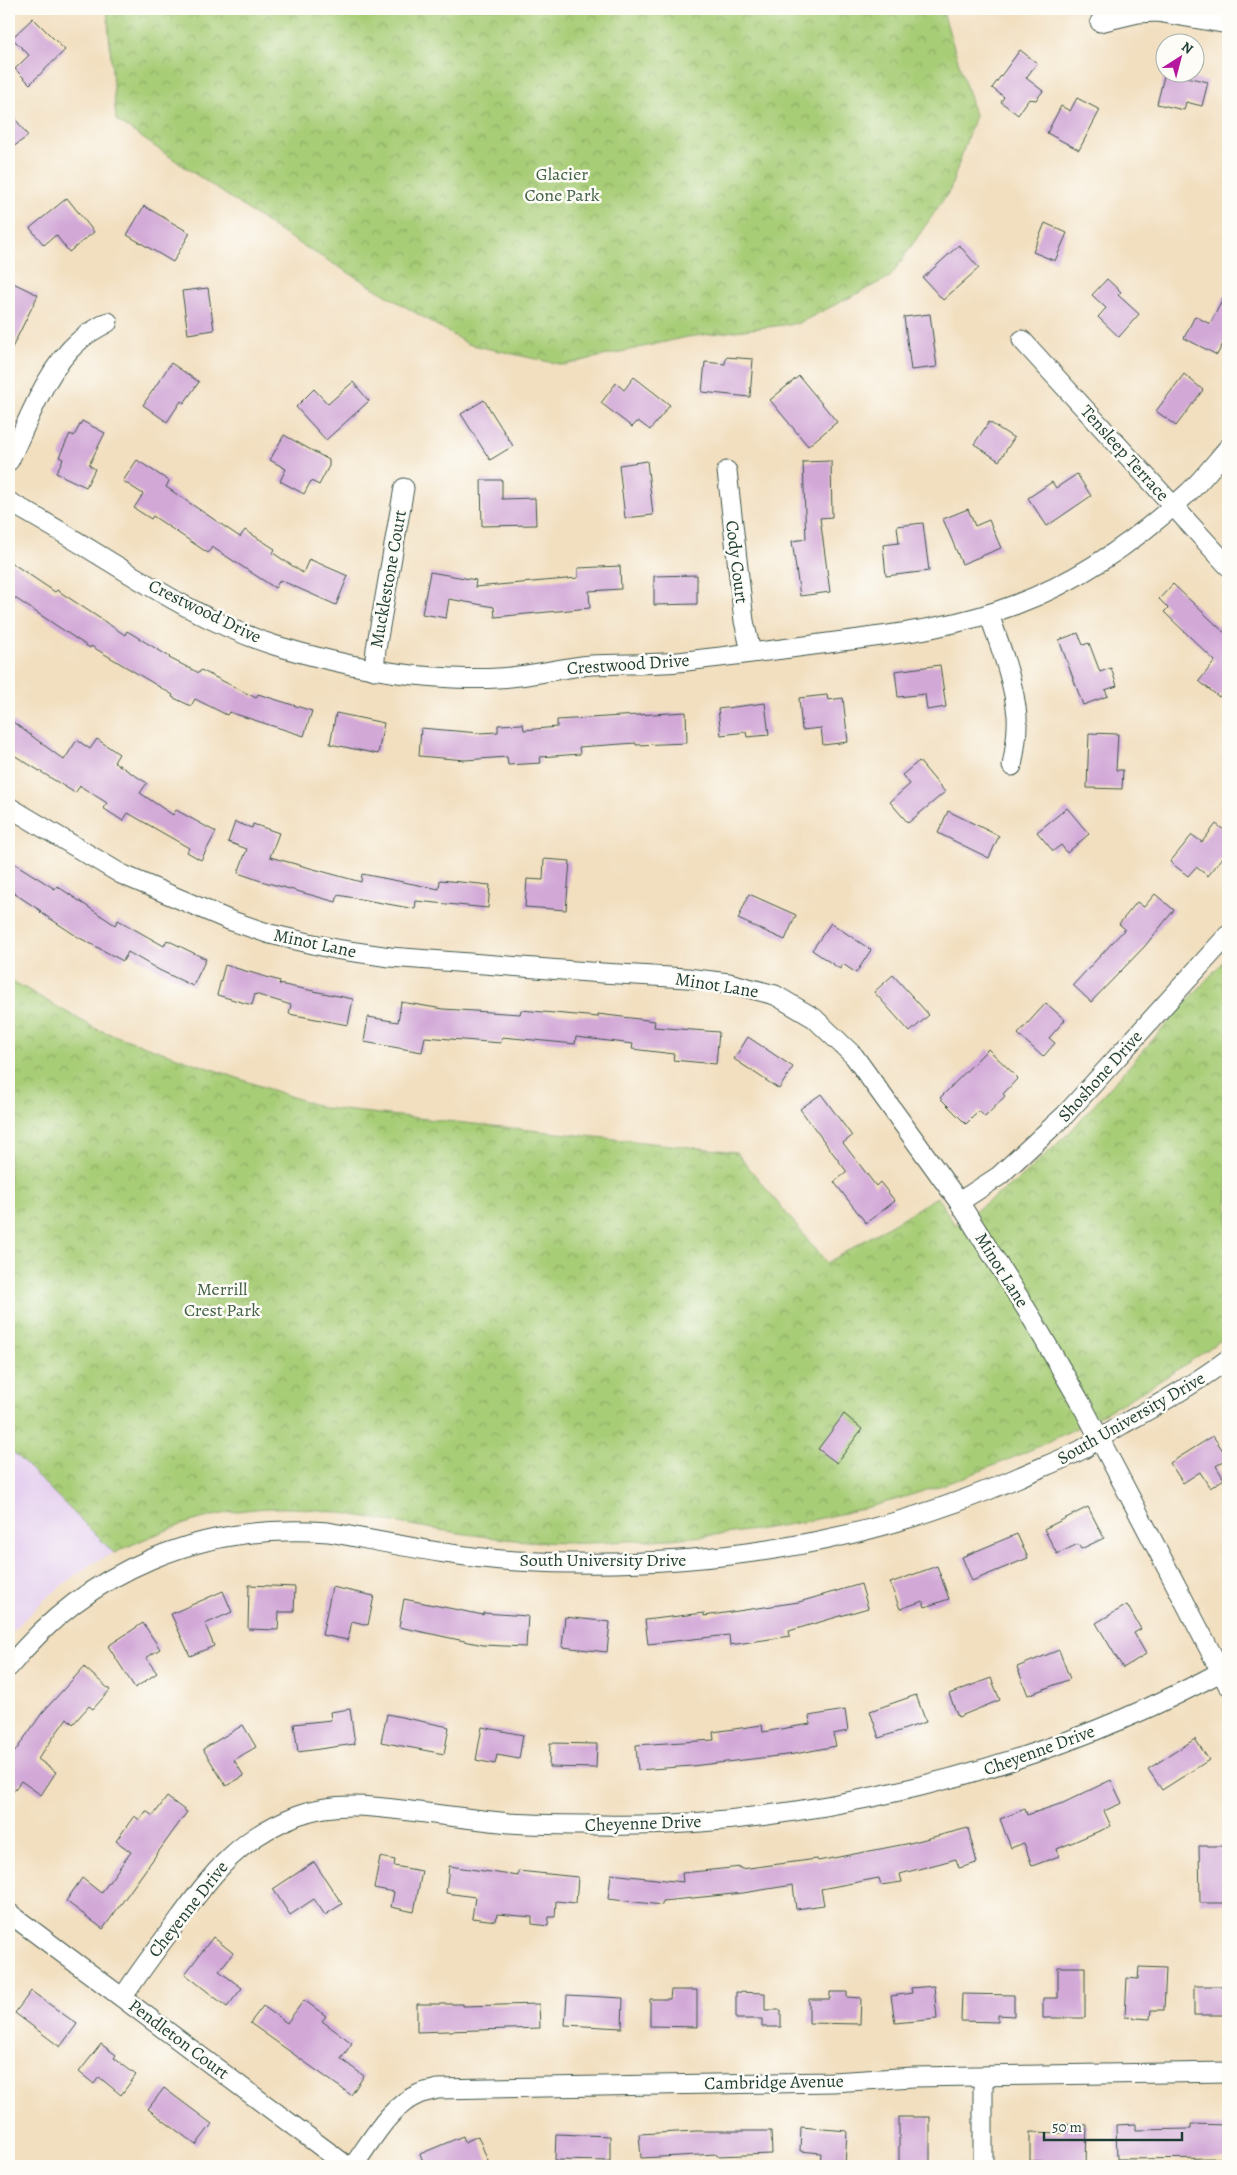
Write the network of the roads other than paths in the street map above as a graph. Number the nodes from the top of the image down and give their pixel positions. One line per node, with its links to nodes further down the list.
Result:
1 (1100, 22): 2 (street)
2 (1228, 24)
3 (108, 322): 6 (street)
4 (1022, 340): 10 (street, Tensleep Terrace)
5 (1228, 448): 10 (street, Crestwood Drive)
6 (9, 460)
7 (727, 471): 13 (street, Cody Court)
8 (404, 488): 14 (street, Mucklestone Court)
9 (9, 502): 14 (street, Crestwood Drive)
10 (1174, 505): 11 (street, Tensleep Terrace); 12 (street, Crestwood Drive)
11 (1228, 566)
12 (989, 614): 13 (street, Crestwood Drive); 15 (street)
13 (750, 652): 14 (street, Crestwood Drive)
14 (374, 670)
15 (1012, 766)
16 (9, 807): 18 (street, Minot Lane)
17 (1228, 935): 18 (street, Shoshone Drive)
18 (959, 1202): 20 (street, Minot Lane)
19 (1228, 1359): 20 (street, South University Drive)
20 (1098, 1438): 21 (street, South University Drive); 22 (street, Minot Lane)
21 (9, 1667)
22 (1226, 1675): 24 (street, Cheyenne Drive)
23 (9, 1913): 24 (street, Pendleton Court)
24 (124, 1997): 27 (street, Pendleton Court)
25 (1228, 2072): 26 (street, Cambridge Avenue)
26 (984, 2078): 28 (street, Cambridge Avenue); 29 (street)
27 (348, 2166)
28 (353, 2166)
29 (983, 2166)

